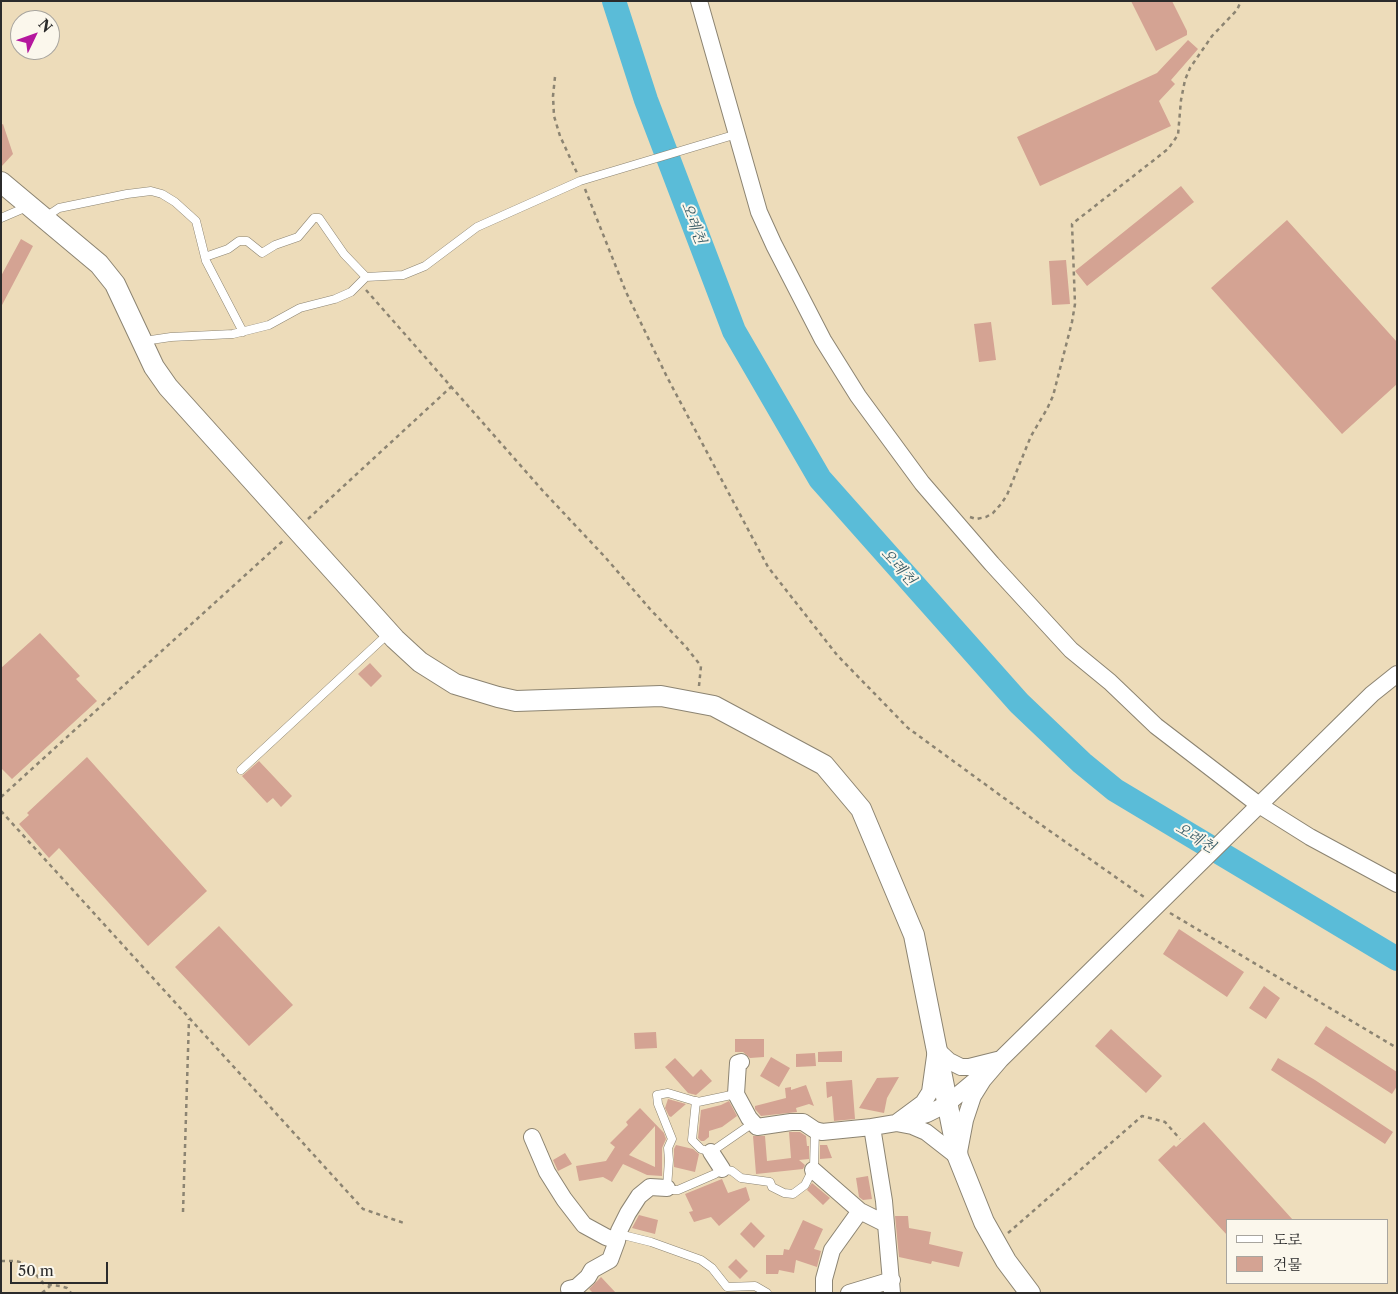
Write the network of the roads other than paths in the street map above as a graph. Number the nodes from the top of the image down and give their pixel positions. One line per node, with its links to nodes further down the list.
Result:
1 (699, 1): 2 (street)
2 (737, 134): 7 (lane); 13 (street)
3 (1, 182): 4 (street)
4 (37, 212): 5 (lane); 6 (lane); 9 (street)
5 (1, 218)
6 (205, 257): 7 (lane); 8 (lane)
7 (366, 277): 8 (lane)
8 (242, 332): 9 (lane)
9 (142, 341): 10 (street)
10 (389, 633): 12 (lane); 15 (street)
11 (1397, 674): 13 (street)
12 (241, 770)
13 (1259, 805): 14 (street); 16 (street)
14 (1397, 884)
15 (936, 1049): 16 (street); 20 (street); 22 (street)
16 (1001, 1059): 20 (street); 27 (street)
17 (741, 1062): 18 (street)
18 (736, 1094): 19 (lane); 21 (street)
19 (696, 1101): 26 (lane); 30 (lane)
20 (947, 1104): 22 (street); 27 (street)
21 (753, 1123): 24 (street); 26 (lane)
22 (896, 1123): 23 (street); 27 (street)
23 (872, 1127): 24 (street); 32 (street)
24 (815, 1130): 29 (lane)
25 (532, 1137): 33 (street)
26 (711, 1152): 28 (street)
27 (958, 1157): 39 (street)
28 (722, 1169): 29 (lane); 30 (lane)
29 (813, 1170): 31 (street)
30 (667, 1188): 33 (street)
31 (860, 1211): 32 (street); 37 (street)
32 (886, 1224): 34 (street)
33 (618, 1237): 35 (street); 36 (lane)
34 (892, 1286): 38 (street)
35 (569, 1289)
36 (767, 1293)
37 (824, 1293)
38 (849, 1293)
39 (1030, 1293)

